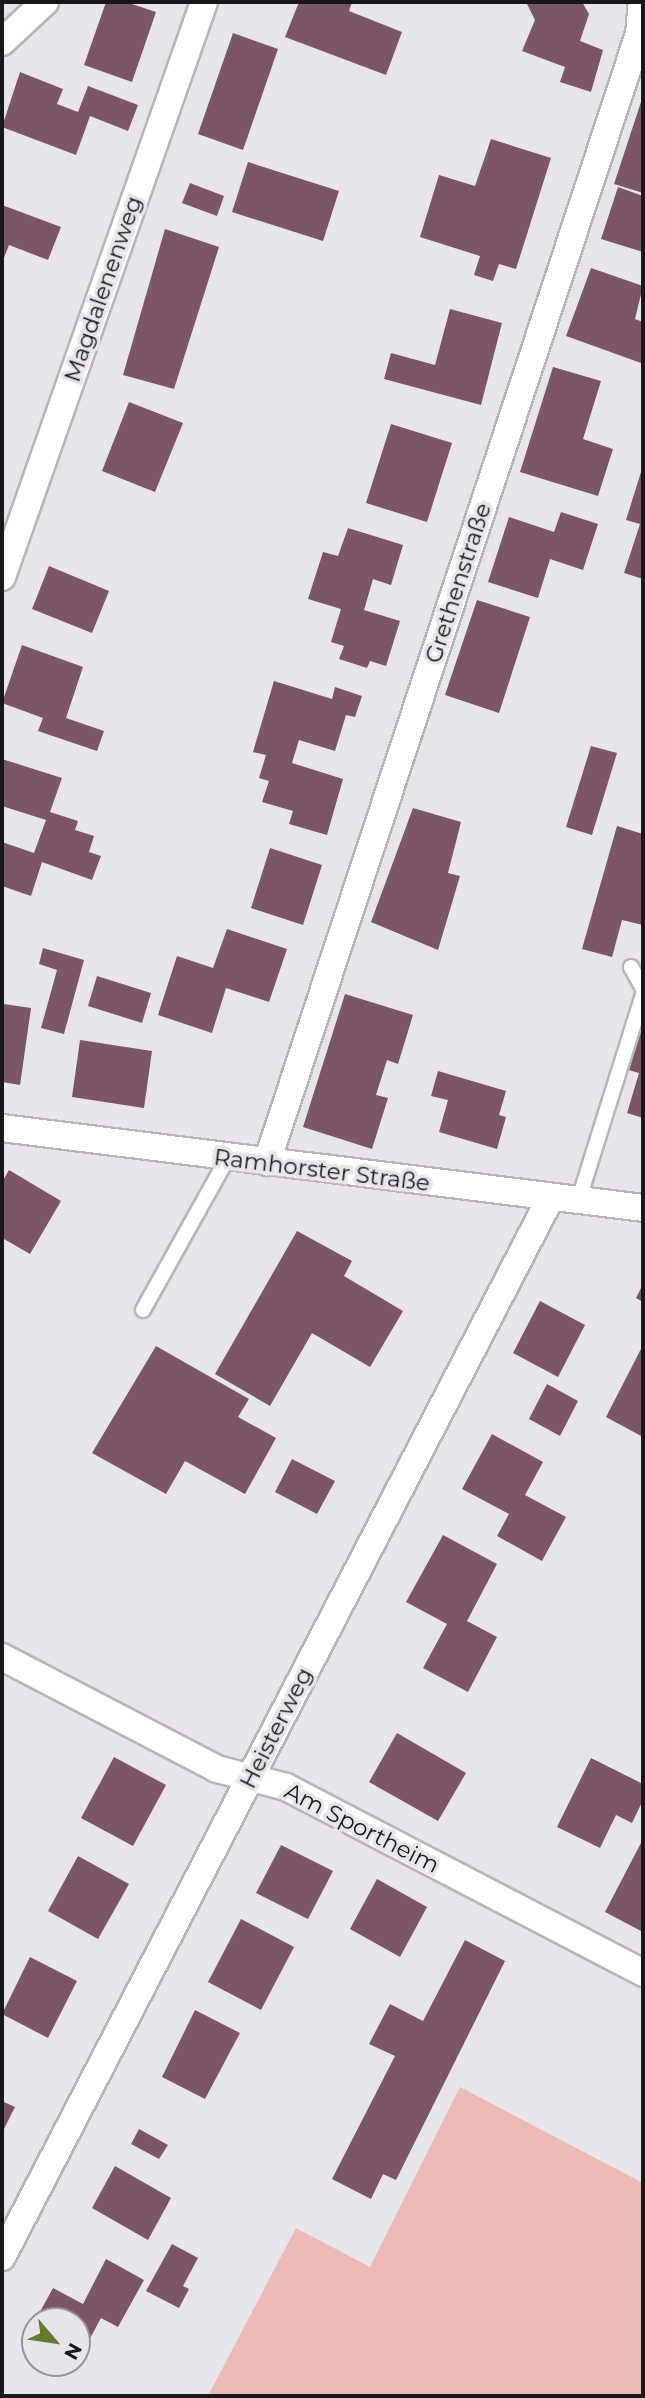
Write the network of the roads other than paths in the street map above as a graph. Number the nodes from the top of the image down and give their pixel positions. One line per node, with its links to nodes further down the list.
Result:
1 (45, 2): 4 (street)
2 (204, 2): 5 (street, Magdalenenweg)
3 (642, 2): 11 (street, Grethenstraße)
4 (2, 42)
5 (2, 577)
6 (631, 967): 7 (lane)
7 (643, 989)
8 (643, 995): 13 (lane)
9 (2, 1128): 10 (street, Ramhorster Straße)
10 (228, 1157): 11 (street, Ramhorster Straße); 15 (lane)
11 (267, 1162): 12 (street, Ramhorster Straße)
12 (550, 1199): 13 (street, Ramhorster Straße); 17 (street, Heisterweg)
13 (578, 1202): 14 (street, Ramhorster Straße)
14 (643, 1208)
15 (143, 1310)
16 (2, 1657): 17 (street, Am Sportheim)
17 (250, 1778): 18 (street, Am Sportheim); 19 (street, Heisterweg)
18 (643, 1973)
19 (2, 2257)

